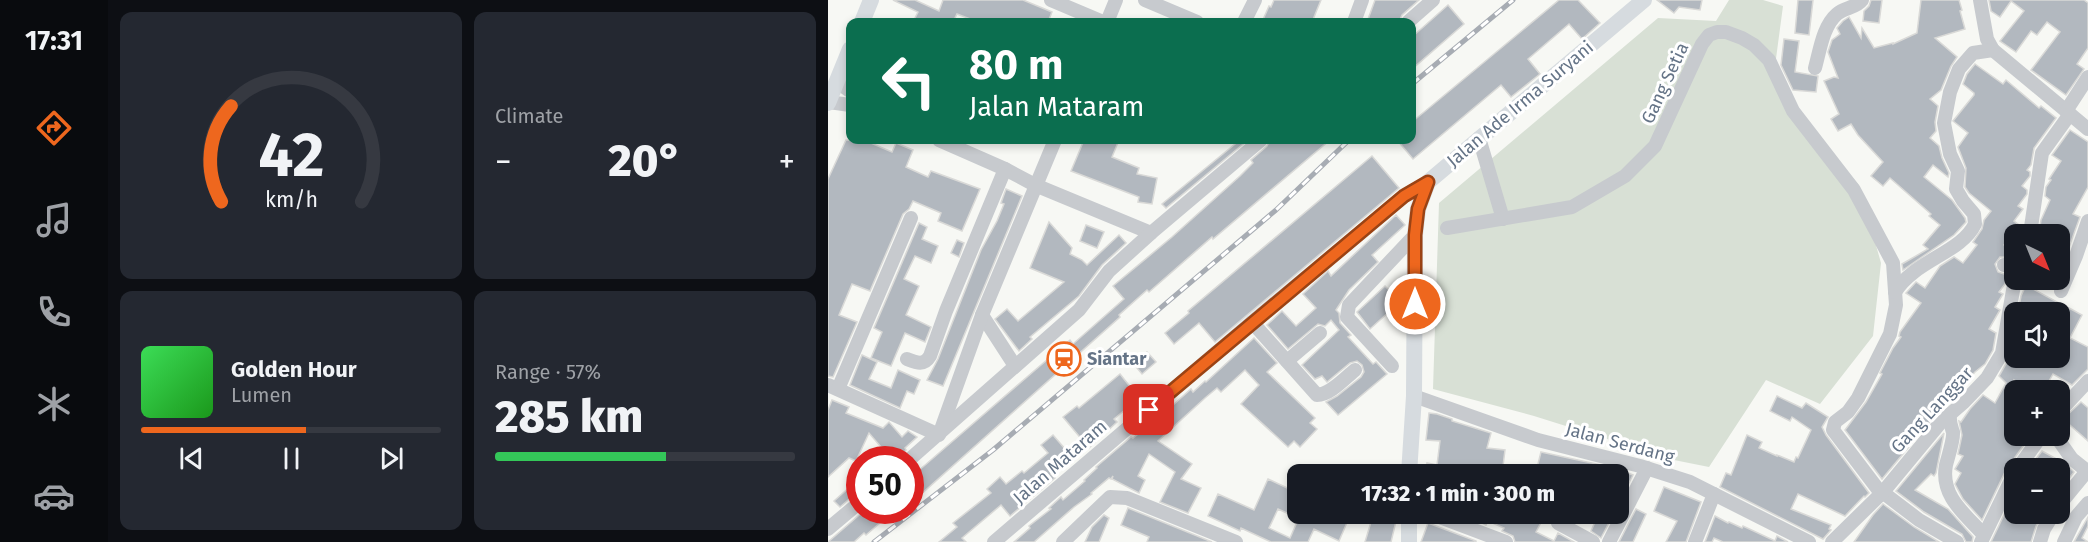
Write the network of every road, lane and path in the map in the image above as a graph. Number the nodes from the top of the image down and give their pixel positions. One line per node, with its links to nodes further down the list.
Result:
1 (871, 0): 11 (main road)
2 (1051, 0): 12 (street)
3 (1116, 0): 13 (street)
4 (1145, 0): 14 (street)
5 (1255, 0): 15 (street)
6 (1362, 0): 16 (street)
7 (1432, 0): 17 (street)
8 (1644, 0): 25 (main road, Jalan Ade Irma Suryani)
9 (1862, 0): 20 (street)
10 (1980, 0): 18 (street)
11 (864, 18)
12 (1095, 18)
13 (1107, 18)
14 (1188, 18)
15 (1246, 18)
16 (1355, 18)
17 (1412, 18)
18 (1993, 50): 23 (street); 41 (street)
19 (846, 60): 22 (main road)
20 (1815, 68)
21 (2088, 77): 23 (street)
22 (834, 95)
23 (2068, 113): 24 (street); 35 (street)
24 (2088, 129)
25 (1479, 138): 30 (main road, Jalan Ade Irma Suryani); 33 (street)
26 (948, 144): 29 (street)
27 (1053, 144): 31 (street)
28 (1256, 144): 37 (street)
29 (1005, 169): 31 (street); 45 (street)
30 (1428, 182): 38 (main road, Jalan Ade Irma Suryani); 43 (street, Jalan Mataram)
31 (1035, 185): 37 (street); 42 (street)
32 (911, 218): 50 (street)
33 (1503, 219): 36 (street, Gang Setia); 41 (street, Gang Setia)
34 (2088, 221): 40 (street)
35 (2031, 224)
36 (1447, 228)
37 (1151, 233): 47 (street)
38 (1415, 235): 48 (street); 52 (main road, Jalan Ade Irma Suryani)
39 (2013, 290): 54 (street, Gang Langgar)
40 (2061, 291)
41 (1895, 292): 62 (street, Gang Setia)
42 (982, 315): 47 (street); 55 (street)
43 (1252, 322): 46 (street); 75 (street, Jalan Mataram)
44 (1320, 333): 46 (street)
45 (907, 359)
46 (1287, 361): 49 (street)
47 (1015, 366): 55 (street)
48 (1392, 366)
49 (1354, 370)
50 (833, 387): 55 (street)
51 (2086, 389): 53 (street)
52 (1414, 396): 58 (main road, Jalan Ade Irma Suryani); 59 (street, Jalan Serdang)
53 (2070, 403)
54 (1950, 414): 62 (street, Gang Langgar); 72 (street)
55 (939, 435): 57 (street)
56 (2063, 446): 60 (street)
57 (924, 447)
58 (1410, 464)
59 (1647, 468): 63 (street, Jalan Serdang); 81 (street)
60 (2087, 470): 61 (street)
61 (2070, 491)
62 (1883, 492): 83 (street, Gang Langgar); 84 (street, Gang Setia)
63 (1714, 494): 73 (street, Jalan Serdang); 82 (street)
64 (2004, 494): 72 (street)
65 (2088, 503): 85 (street)
66 (846, 514): 71 (street)
67 (1409, 524): 78 (main road)
68 (1458, 524): 79 (street)
69 (1560, 524): 80 (street)
70 (2047, 524): 74 (street)
71 (828, 529)
72 (1982, 539)
73 (1800, 540)
74 (2042, 541)
75 (994, 542)
76 (1063, 542): 77 (street)
77 (1236, 542)
78 (1409, 542)
79 (1506, 542)
80 (1593, 542)
81 (1609, 542)
82 (1695, 542)
83 (1832, 542)
84 (1957, 542)
85 (2064, 542)

